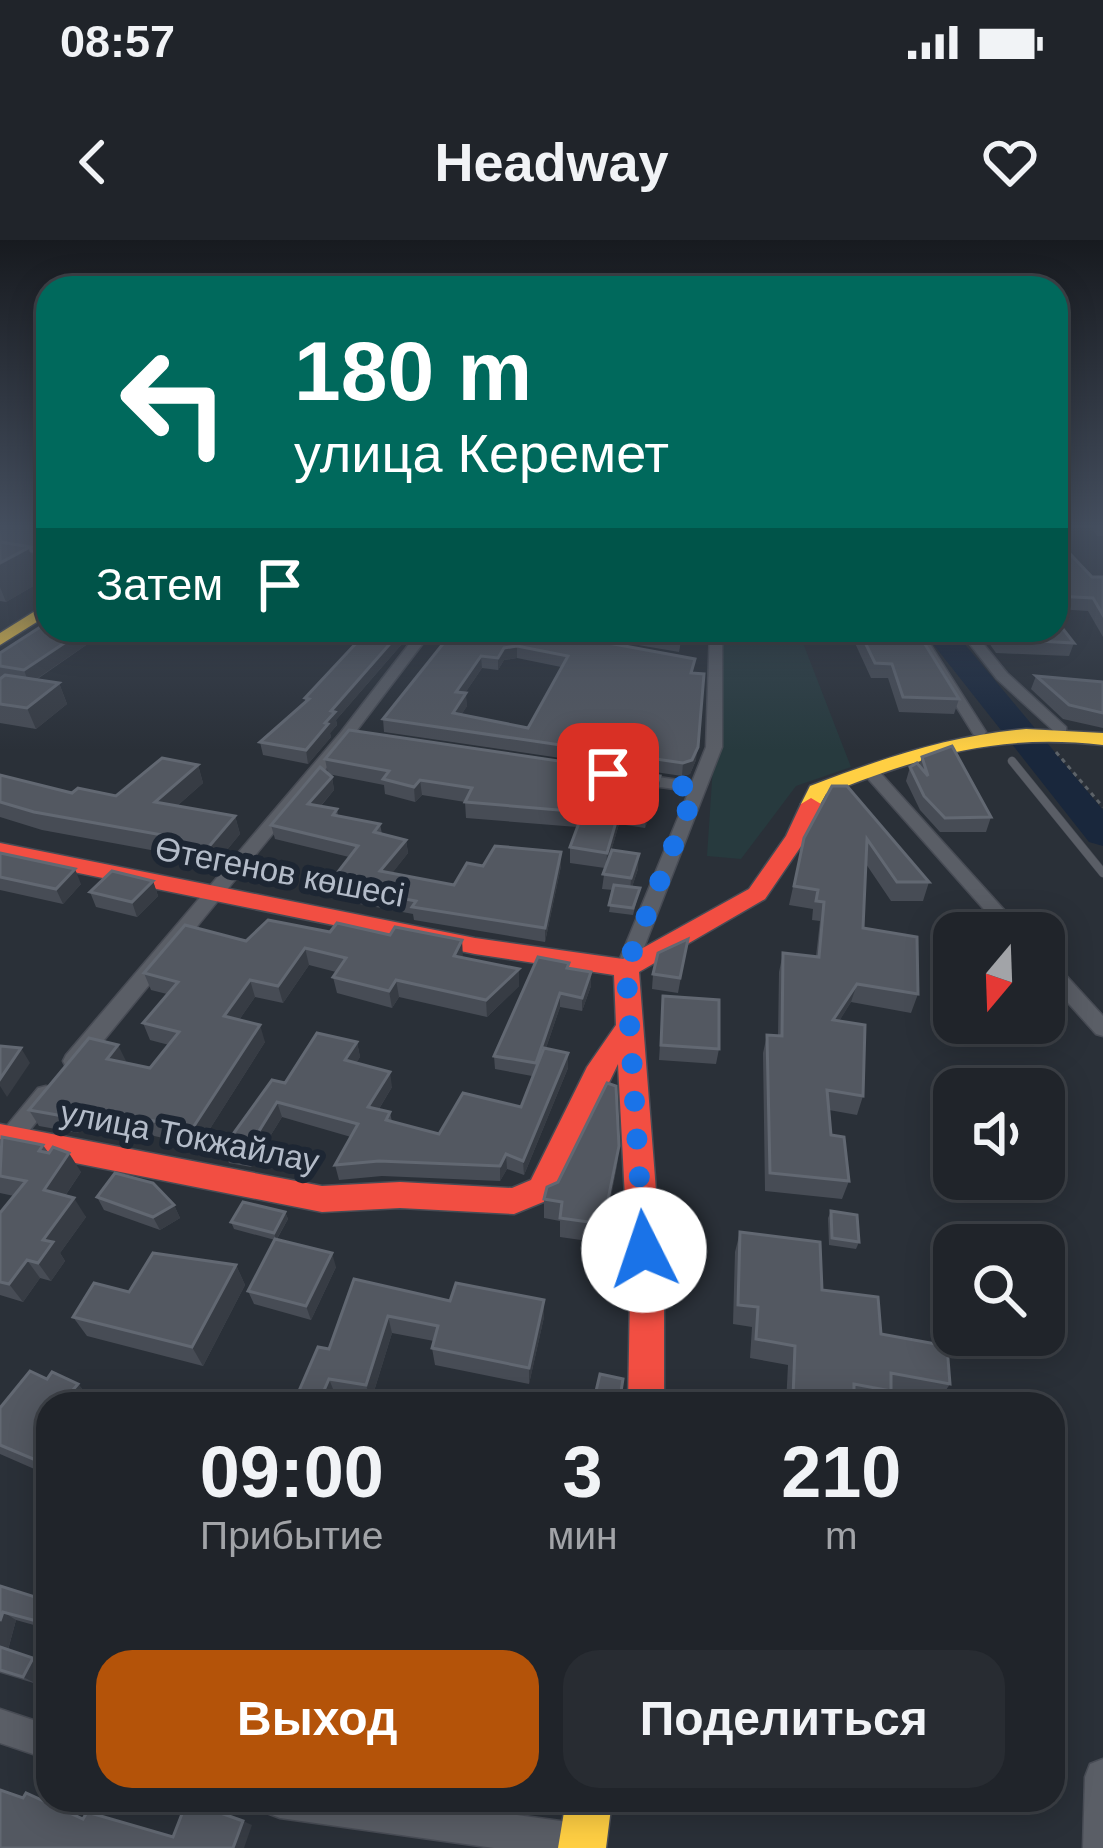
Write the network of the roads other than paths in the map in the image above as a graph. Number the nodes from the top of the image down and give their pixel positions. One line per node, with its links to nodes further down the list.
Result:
1 (36, 616): 2 (street)
2 (0, 640)
3 (419, 642): 11 (street)
4 (716, 642): 8 (street)
5 (924, 642): 10 (street)
6 (975, 642): 9 (street)
7 (693, 661): 8 (street)
8 (716, 667): 17 (street)
9 (1049, 730): 10 (street); 13 (street)
10 (988, 731): 15 (street)
11 (346, 735): 12 (street); 20 (street)
12 (370, 739)
13 (1103, 739)
14 (1012, 761): 19 (lane)
15 (869, 770): 21 (street); 22 (street)
16 (603, 773): 17 (street)
17 (696, 788): 22 (street)
18 (0, 850): 20 (street, Өтегенов көшесі)
19 (1103, 873)
20 (212, 895): 22 (street, Өтегенов көшесі); 26 (street)
21 (997, 912)
22 (626, 968): 24 (street)
23 (1065, 987): 25 (street)
24 (628, 1029): 28 (street, улица Токжайлау); 29 (street)
25 (1103, 1029)
26 (68, 1069)
27 (53, 1086): 28 (street)
28 (3, 1141)
29 (646, 1392)
30 (0, 1726): 31 (street)
31 (36, 1738)
32 (1103, 1777): 36 (street)
33 (361, 1812): 35 (street)
34 (587, 1812): 35 (street)
35 (582, 1845)
36 (1101, 1848)

